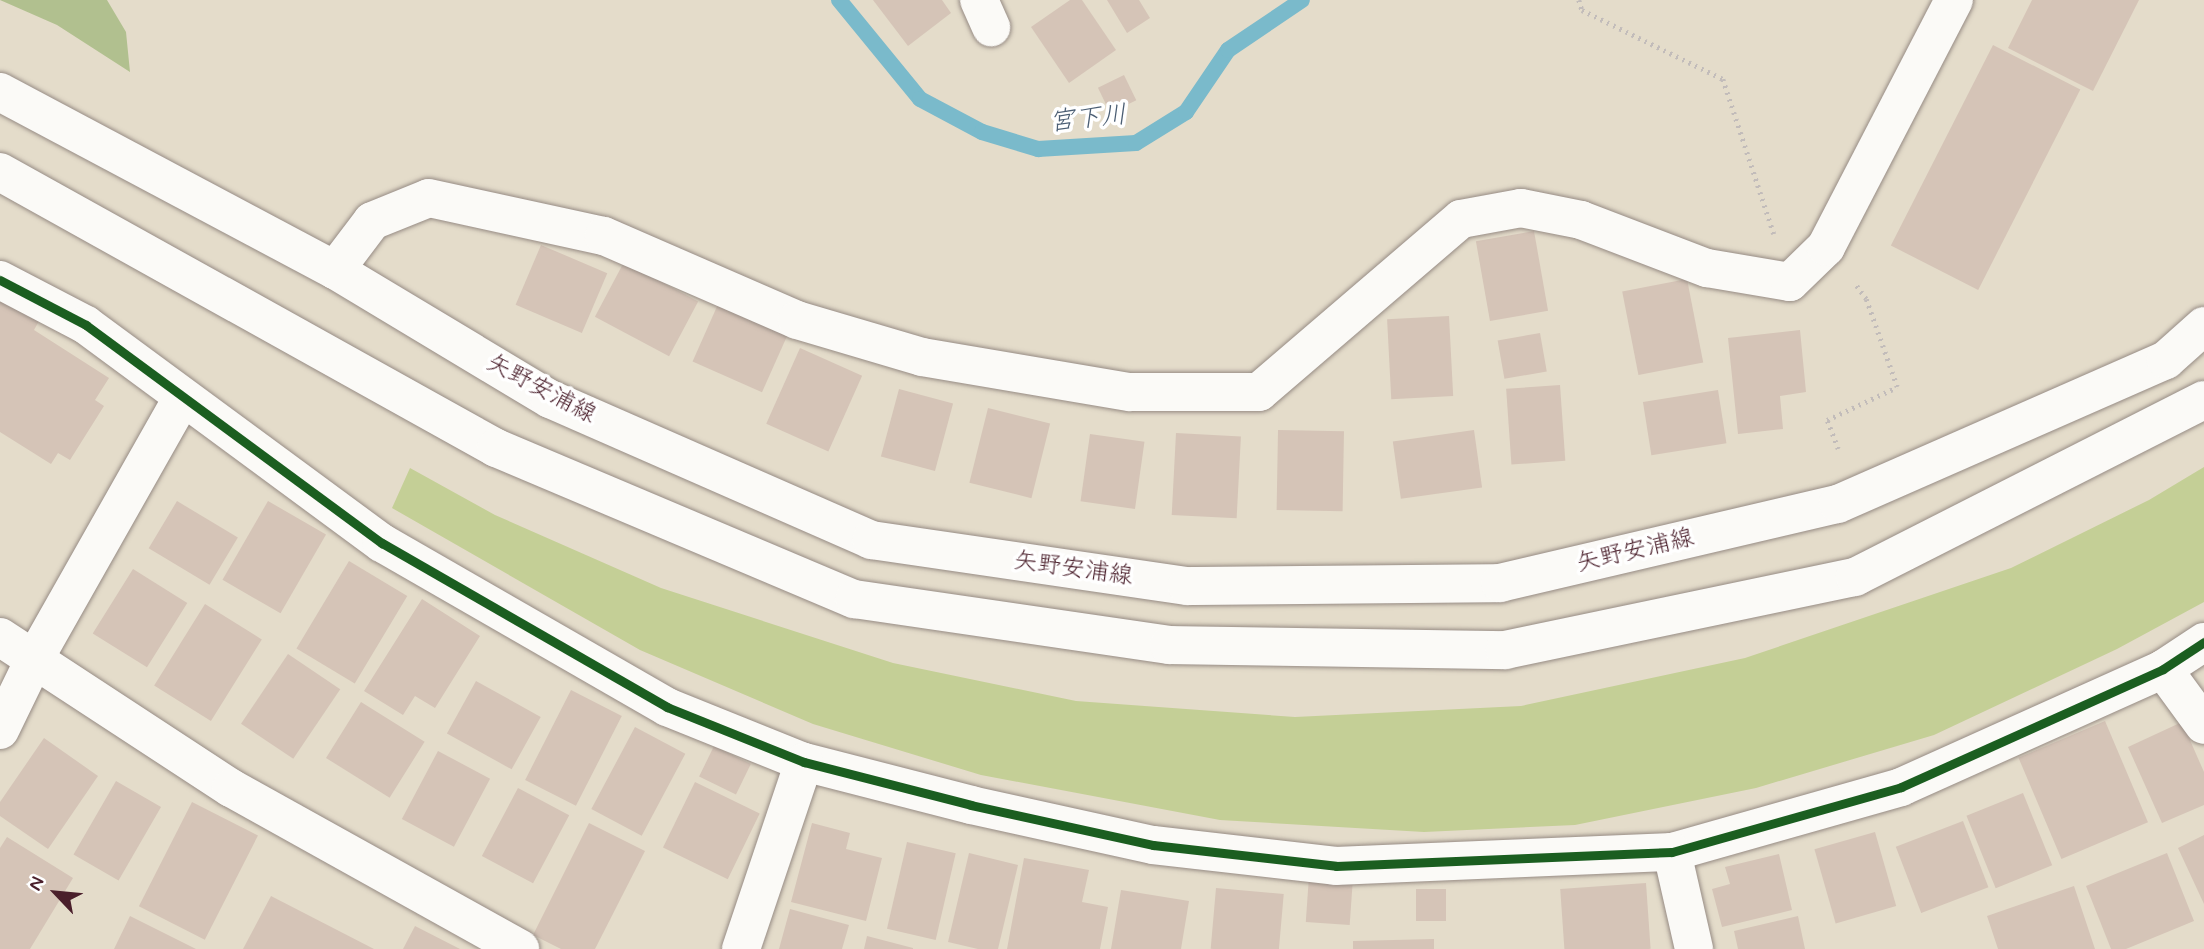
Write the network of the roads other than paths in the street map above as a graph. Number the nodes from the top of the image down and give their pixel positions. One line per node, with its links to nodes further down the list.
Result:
1 (1954, 0): 4 (street)
2 (0, 92): 4 (street, 矢野安浦線)
3 (0, 172): 8 (street)
4 (335, 271): 6 (street, 矢野安浦線)
5 (0, 280): 7 (street)
6 (2204, 326)
7 (182, 398): 11 (street); 15 (street)
8 (2204, 400)
9 (0, 637): 11 (street)
10 (2204, 642): 12 (street)
11 (35, 658): 14 (street); 17 (street)
12 (2163, 669): 13 (street); 16 (street)
13 (2204, 725)
14 (0, 730)
15 (804, 762): 16 (street); 18 (street)
16 (1672, 852): 19 (street)
17 (520, 949)
18 (741, 949)
19 (1694, 949)

